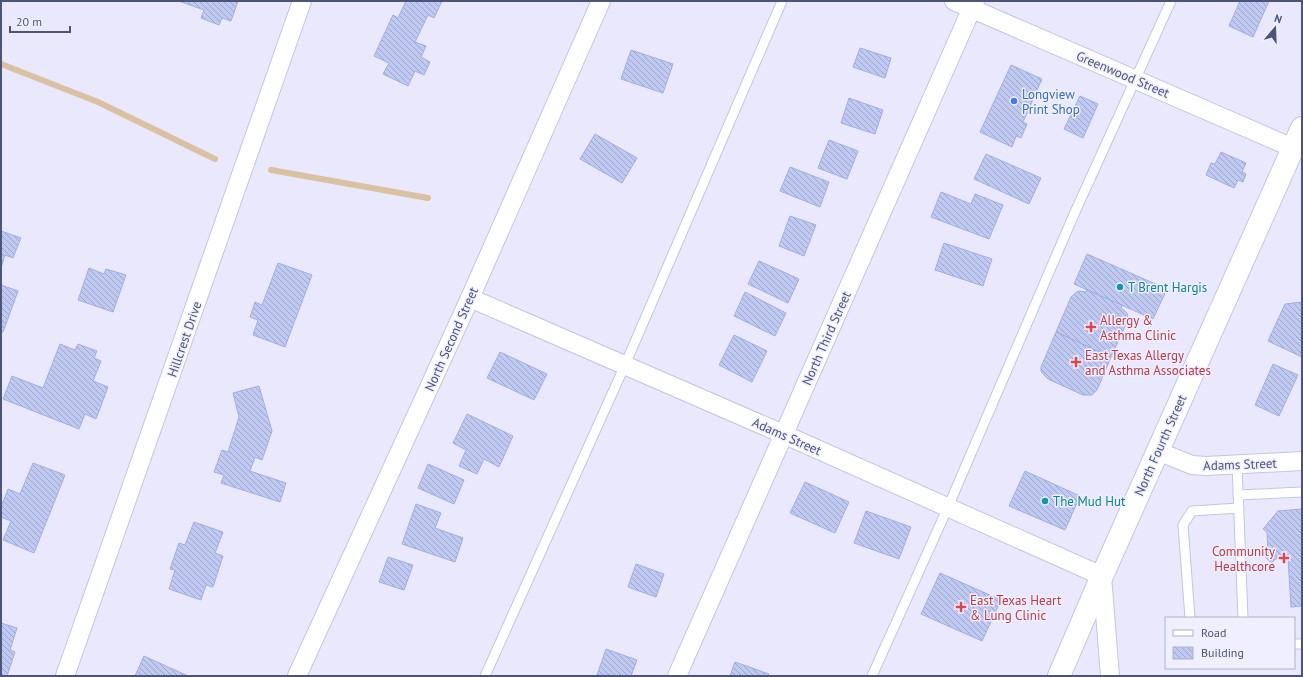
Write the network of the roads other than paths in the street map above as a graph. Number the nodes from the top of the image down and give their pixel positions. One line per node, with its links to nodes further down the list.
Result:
1 (302, 1): 23 (street, Hillcrest Drive)
2 (602, 1): 10 (street, North Second Street)
3 (782, 1): 11 (lane)
4 (954, 1): 6 (street, Greenwood Street)
5 (1171, 1): 7 (lane)
6 (973, 5): 7 (street, Greenwood Street); 12 (street, North Third Street)
7 (1136, 80): 9 (street, Greenwood Street); 18 (lane)
8 (1302, 128): 9 (main road, North Fourth Street)
9 (1293, 148): 13 (main road, North Fourth Street)
10 (470, 298): 11 (street, Adams Street); 24 (street, North Second Street)
11 (625, 365): 12 (street, Adams Street); 25 (lane)
12 (783, 434): 18 (street, Adams Street); 26 (street, North Third Street)
13 (1157, 452): 15 (street, Adams Street); 20 (main road, North Fourth Street)
14 (1302, 461): 15 (street, Adams Street)
15 (1237, 464): 17 (lane)
16 (1302, 492): 17 (lane)
17 (1238, 494): 19 (lane)
18 (948, 507): 20 (street, Adams Street); 27 (lane)
19 (1239, 508): 21 (lane); 22 (lane)
20 (1102, 576): 28 (main road, North Fourth Street); 29 (street)
21 (1190, 617)
22 (1243, 617)
23 (65, 676)
24 (297, 676)
25 (485, 676)
26 (677, 676)
27 (872, 676)
28 (1059, 676)
29 (1110, 676)

